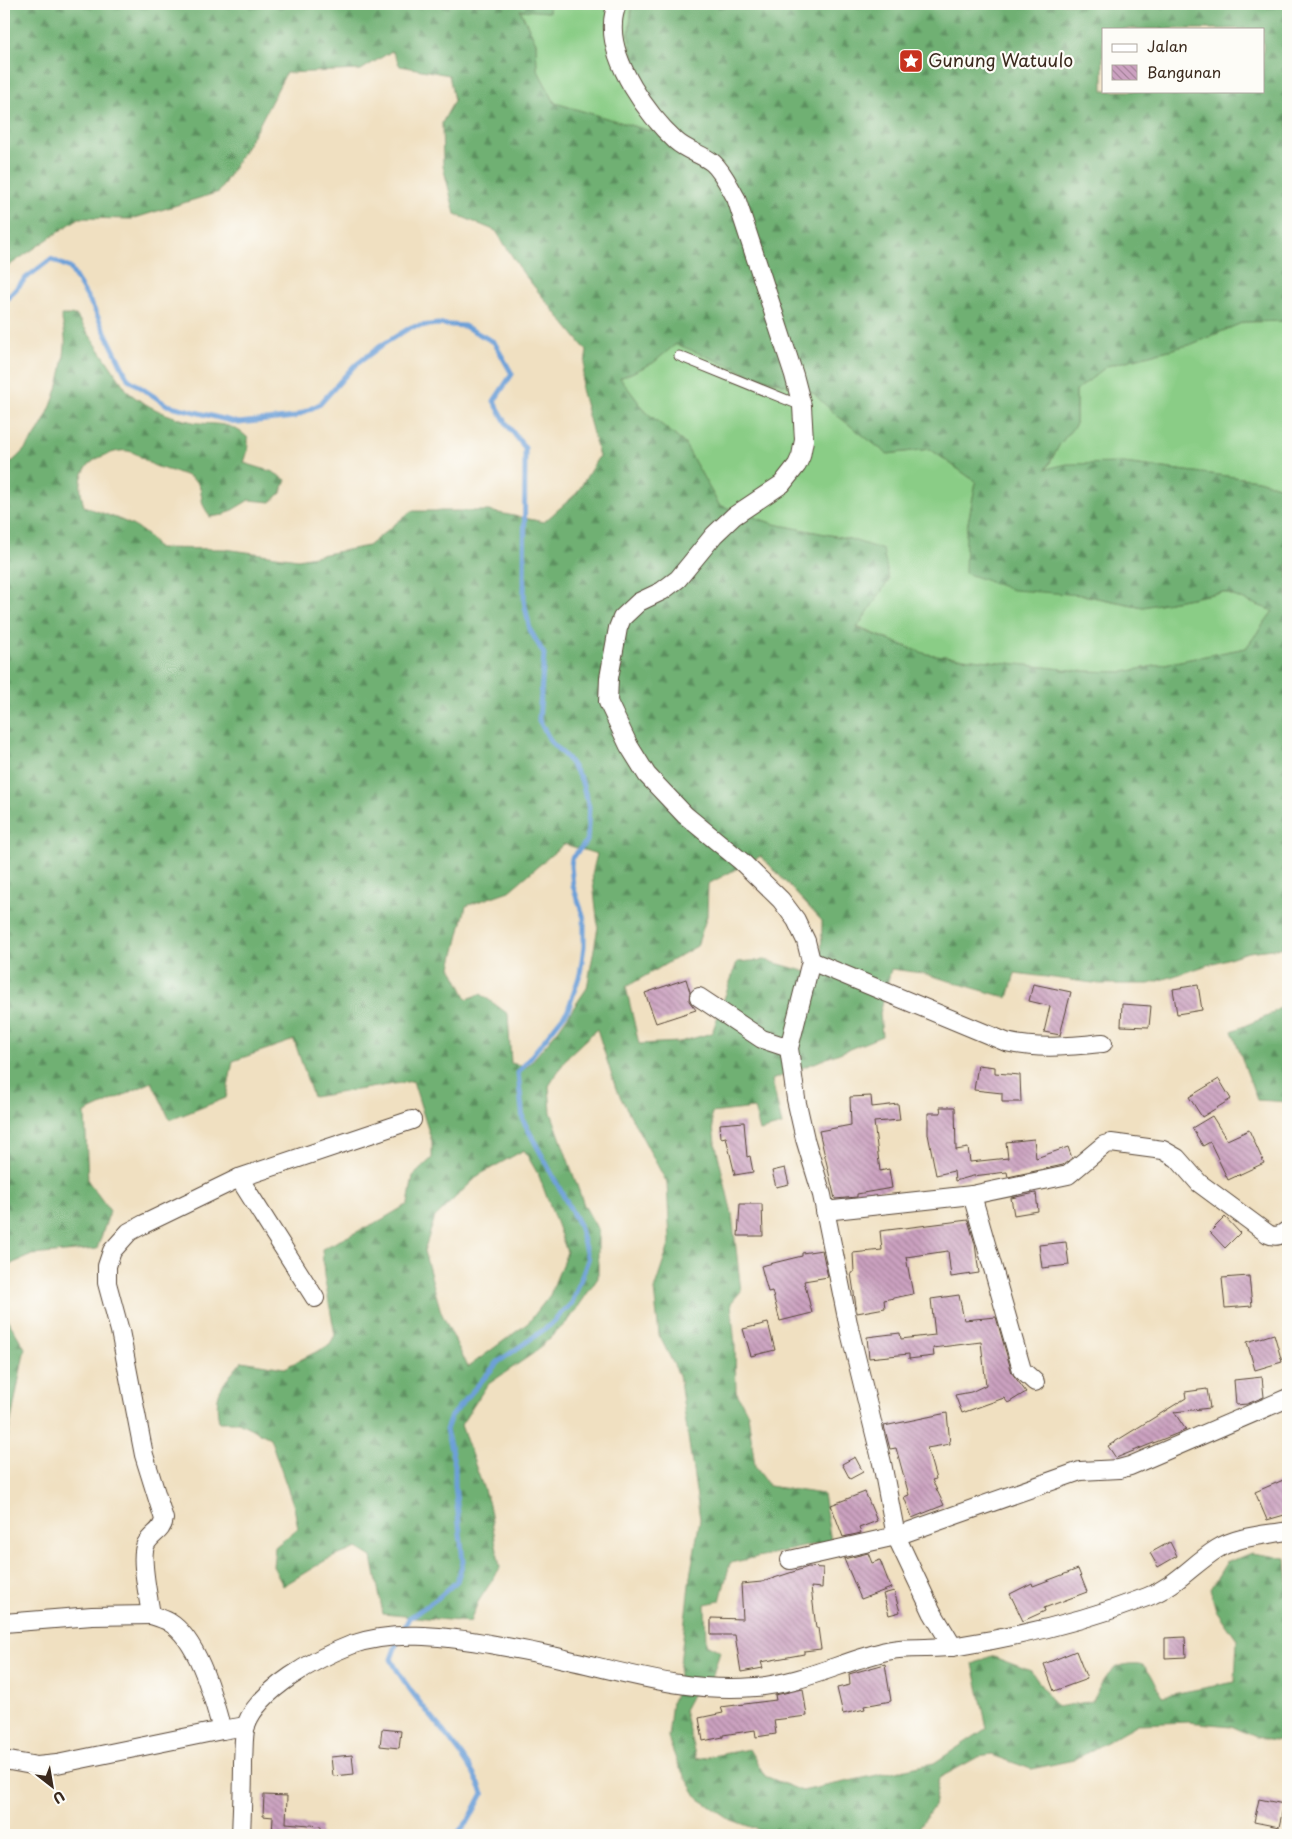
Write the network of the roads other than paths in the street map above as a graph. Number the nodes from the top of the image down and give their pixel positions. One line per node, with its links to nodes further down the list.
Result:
1 (617, 4): 3 (street)
2 (679, 356): 3 (lane)
3 (802, 406): 4 (street)
4 (811, 961): 6 (street); 7 (street)
5 (699, 997): 7 (street)
6 (1103, 1043)
7 (789, 1048): 11 (street)
8 (412, 1120): 9 (street)
9 (239, 1178): 13 (street); 19 (street)
10 (972, 1195): 11 (street); 12 (street); 14 (street)
11 (825, 1211): 17 (street)
12 (1288, 1230)
13 (315, 1298)
14 (1035, 1382)
15 (1288, 1398): 17 (street)
16 (1288, 1531): 21 (street)
17 (896, 1536): 18 (street); 21 (street)
18 (790, 1560)
19 (151, 1615): 20 (street); 23 (street)
20 (4, 1623)
21 (953, 1646): 22 (street)
22 (246, 1726): 23 (street); 25 (street)
23 (222, 1730): 24 (street)
24 (4, 1760)
25 (241, 1835)

